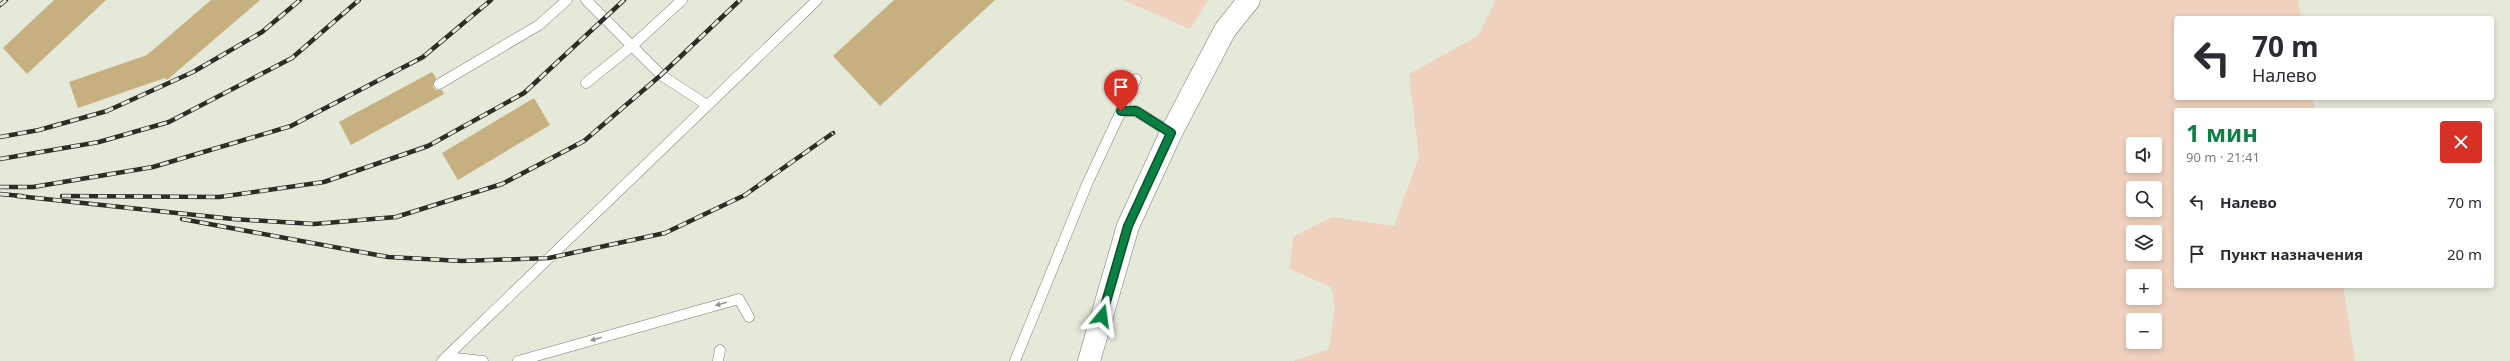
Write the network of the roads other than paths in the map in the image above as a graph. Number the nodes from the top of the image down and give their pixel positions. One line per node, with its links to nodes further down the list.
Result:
1 (567, 0): 9 (lane)
2 (586, 0): 6 (lane)
3 (682, 0): 6 (lane)
4 (817, 0): 10 (lane)
5 (1249, 0): 12 (street)
6 (632, 46): 8 (lane); 10 (lane)
7 (1136, 79): 11 (lane)
8 (586, 83)
9 (439, 84)
10 (707, 105): 15 (lane)
11 (1121, 111): 12 (lane); 19 (lane)
12 (1171, 133): 20 (street)
13 (749, 317): 17 (lane, one-way to 17)
14 (720, 350): 18 (lane)
15 (444, 359): 16 (lane)
16 (483, 361)
17 (518, 361)
18 (718, 361)
19 (1015, 361)
20 (1089, 361)

